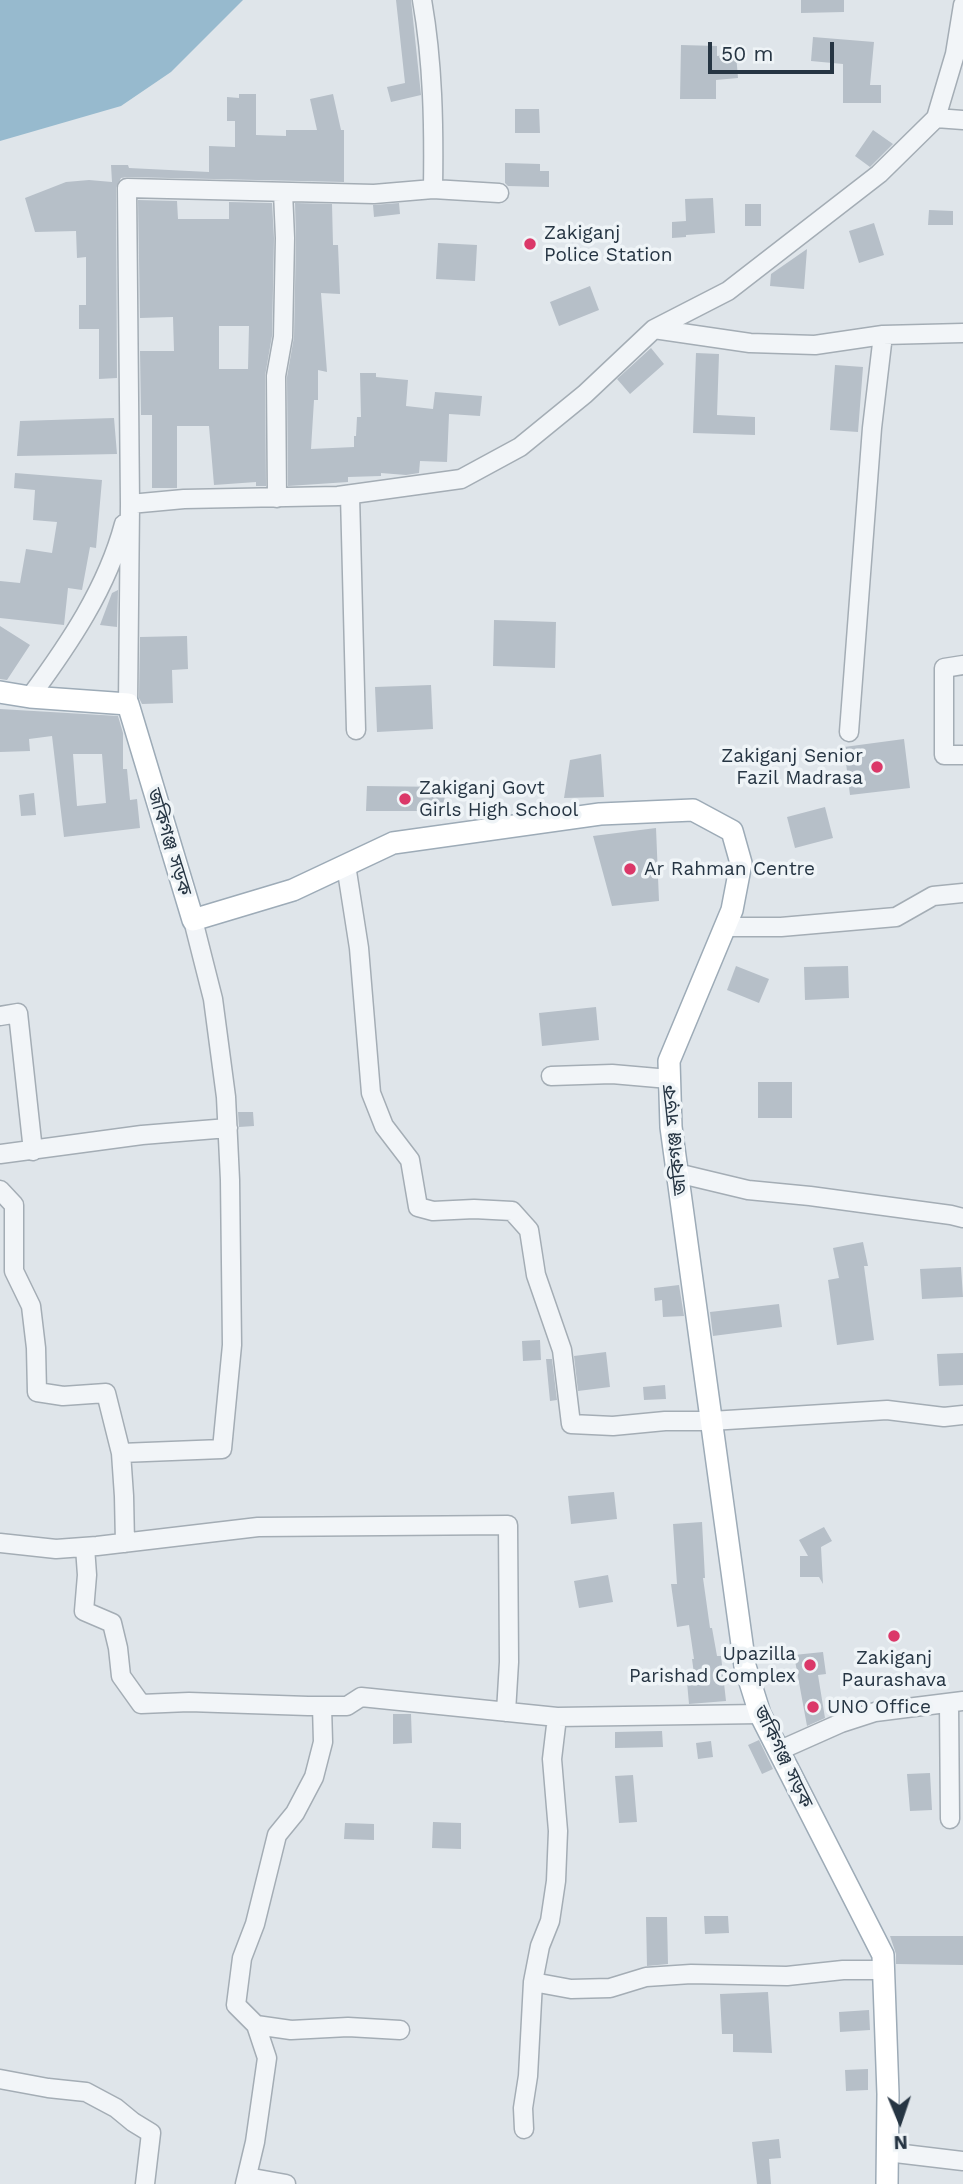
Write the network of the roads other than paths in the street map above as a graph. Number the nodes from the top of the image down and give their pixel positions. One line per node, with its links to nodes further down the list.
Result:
1 (422, 0): 5 (street)
2 (963, 5): 3 (street)
3 (936, 118): 4 (street); 8 (street)
4 (963, 120)
5 (433, 190): 6 (street); 7 (street)
6 (283, 192): 12 (street); 13 (street)
7 (499, 193)
8 (654, 330): 10 (street); 11 (street)
9 (963, 333): 10 (street)
10 (883, 335): 19 (street)
11 (351, 495): 12 (street); 18 (street)
12 (277, 498): 13 (street)
13 (130, 504): 16 (street); 17 (street)
14 (963, 665): 20 (street)
15 (0, 692): 16 (main road)
16 (30, 697): 17 (main road)
17 (128, 704): 23 (main road, জকিগঞ্জ সড়ক)
18 (356, 730)
19 (849, 732)
20 (963, 755)
21 (346, 865): 23 (main road, জকিগঞ্জ সড়ক); 24 (main road, জকিগঞ্জ সড়ক); 35 (street)
22 (963, 893): 24 (street)
23 (193, 919): 28 (street)
24 (725, 927): 27 (main road, জকিগঞ্জ সড়ক)
25 (0, 1016): 29 (street)
26 (551, 1076): 27 (street)
27 (669, 1079): 31 (main road, জকিগঞ্জ সড়ক)
28 (228, 1128): 29 (street); 36 (street)
29 (33, 1151): 30 (street)
30 (0, 1154)
31 (677, 1173): 33 (street); 35 (main road, জকিগঞ্জ সড়ক)
32 (0, 1189): 36 (street)
33 (963, 1218)
34 (963, 1415): 35 (street)
35 (711, 1421): 43 (main road, জকিগঞ্জ সড়ক)
36 (121, 1453): 37 (street)
37 (125, 1542): 39 (street); 42 (street)
38 (0, 1543): 39 (street)
39 (85, 1547): 41 (street)
40 (956, 1702): 45 (street); 46 (street)
41 (322, 1706): 42 (street); 49 (street)
42 (506, 1712): 44 (street)
43 (760, 1714): 44 (street); 45 (main road, জকিগঞ্জ সড়ক)
44 (558, 1717): 48 (street)
45 (778, 1751): 47 (main road, জকিগঞ্জ সড়ক)
46 (950, 1819)
47 (884, 1970): 48 (street); 53 (main road, জকিগঞ্জ সড়ক)
48 (533, 1982): 52 (street)
49 (256, 2025): 50 (street); 55 (street)
50 (400, 2030)
51 (0, 2079): 56 (street)
52 (524, 2129)
53 (887, 2152): 54 (street); 58 (main road, জকিগঞ্জ সড়ক)
54 (963, 2161)
55 (246, 2180): 57 (street)
56 (145, 2184)
57 (286, 2184)
58 (887, 2184)

